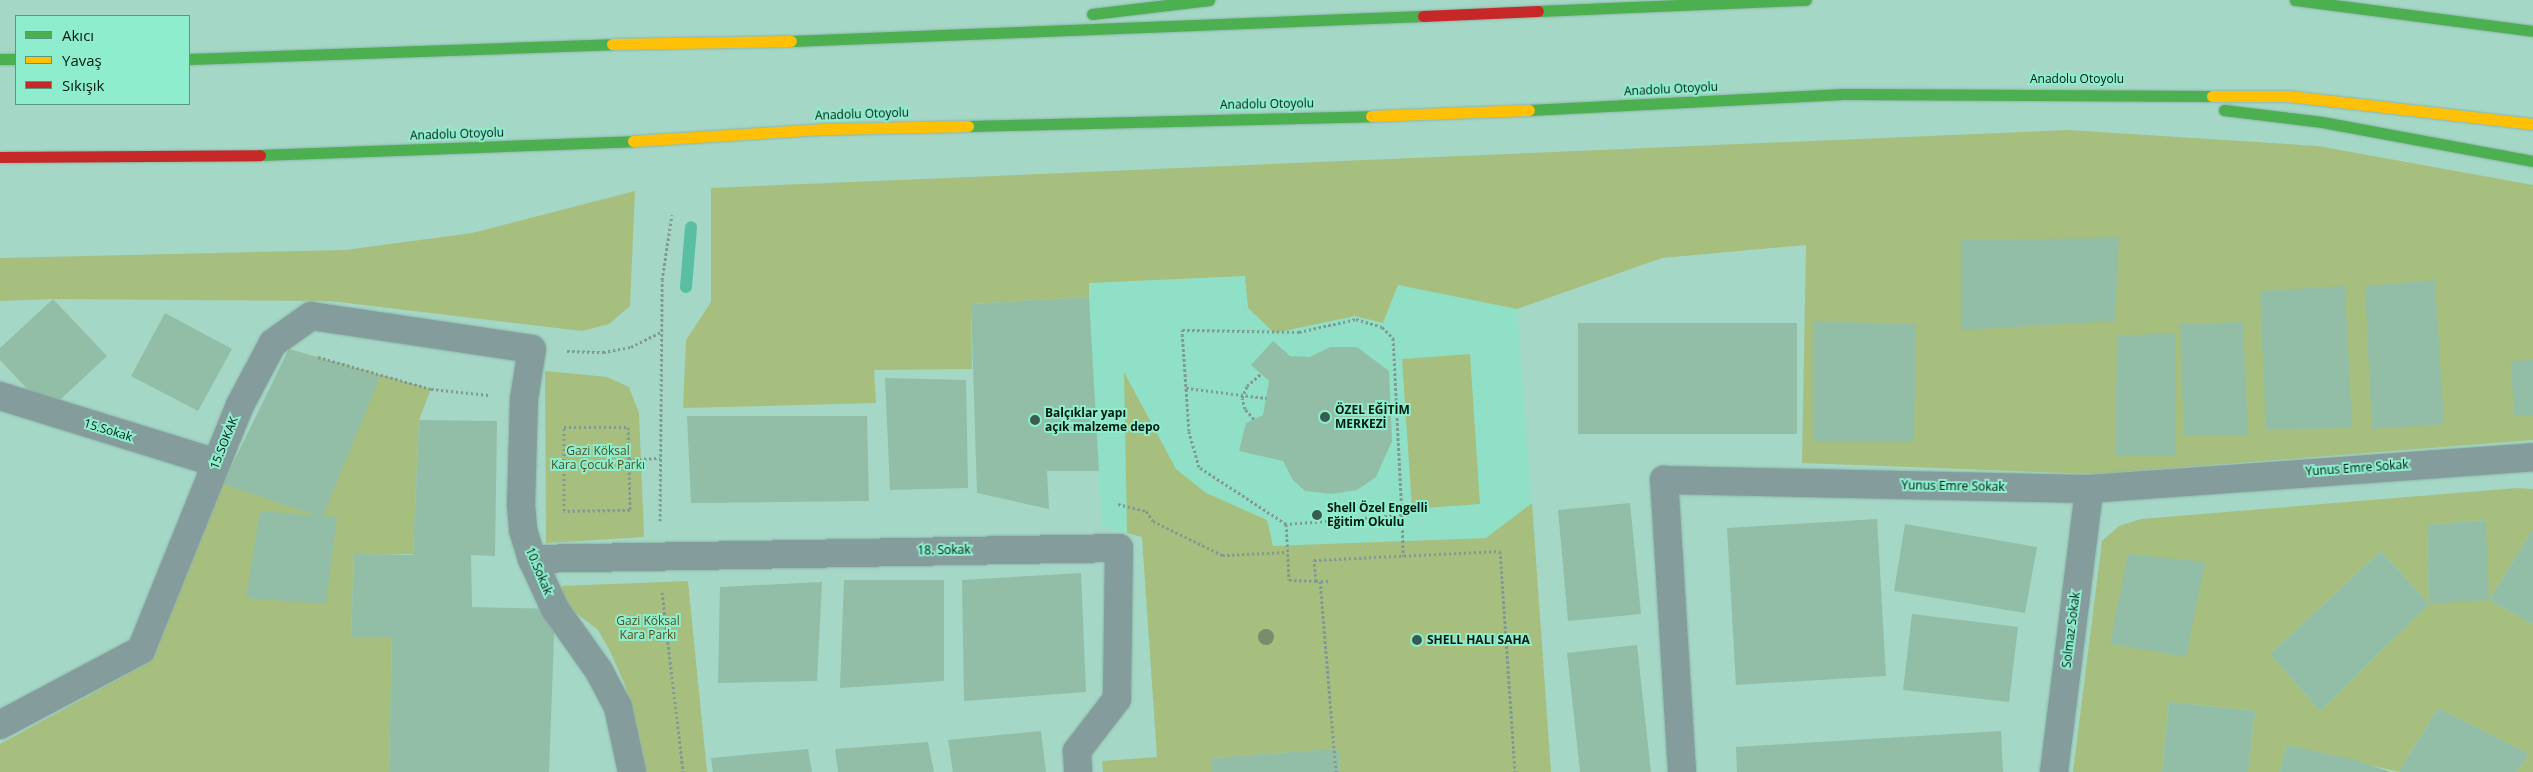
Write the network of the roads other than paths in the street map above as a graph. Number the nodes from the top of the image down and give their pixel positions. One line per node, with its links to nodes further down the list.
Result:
1 (1209, 0): 4 (highway)
2 (1806, 0): 7 (highway)
3 (2295, 0): 6 (highway)
4 (1083, 15)
5 (1054, 18): 7 (highway)
6 (2533, 32)
7 (878, 39): 10 (highway)
8 (0, 59): 9 (highway)
9 (15, 59)
10 (190, 60)
11 (2068, 92): 12 (highway, Anadolu Otoyolu); 13 (highway, Anadolu Otoyolu); 14 (highway)
12 (2533, 124)
13 (0, 157)
14 (2533, 161)
15 (532, 350): 18 (street, 15.SOKAK); 20 (street, 10.Sokak)
16 (0, 396): 18 (street, 15.Sokak)
17 (2533, 457): 19 (street, Yunus Emre Sokak)
18 (216, 463): 21 (street, 15.SOKAK)
19 (2089, 489): 24 (street, Yunus Emre Sokak); 25 (street, Solmaz Sokak)
20 (532, 559): 22 (street, 10.Sokak); 23 (street, 18. Sokak)
21 (0, 725)
22 (632, 772)
23 (1078, 772)
24 (1682, 772)
25 (2054, 772)

